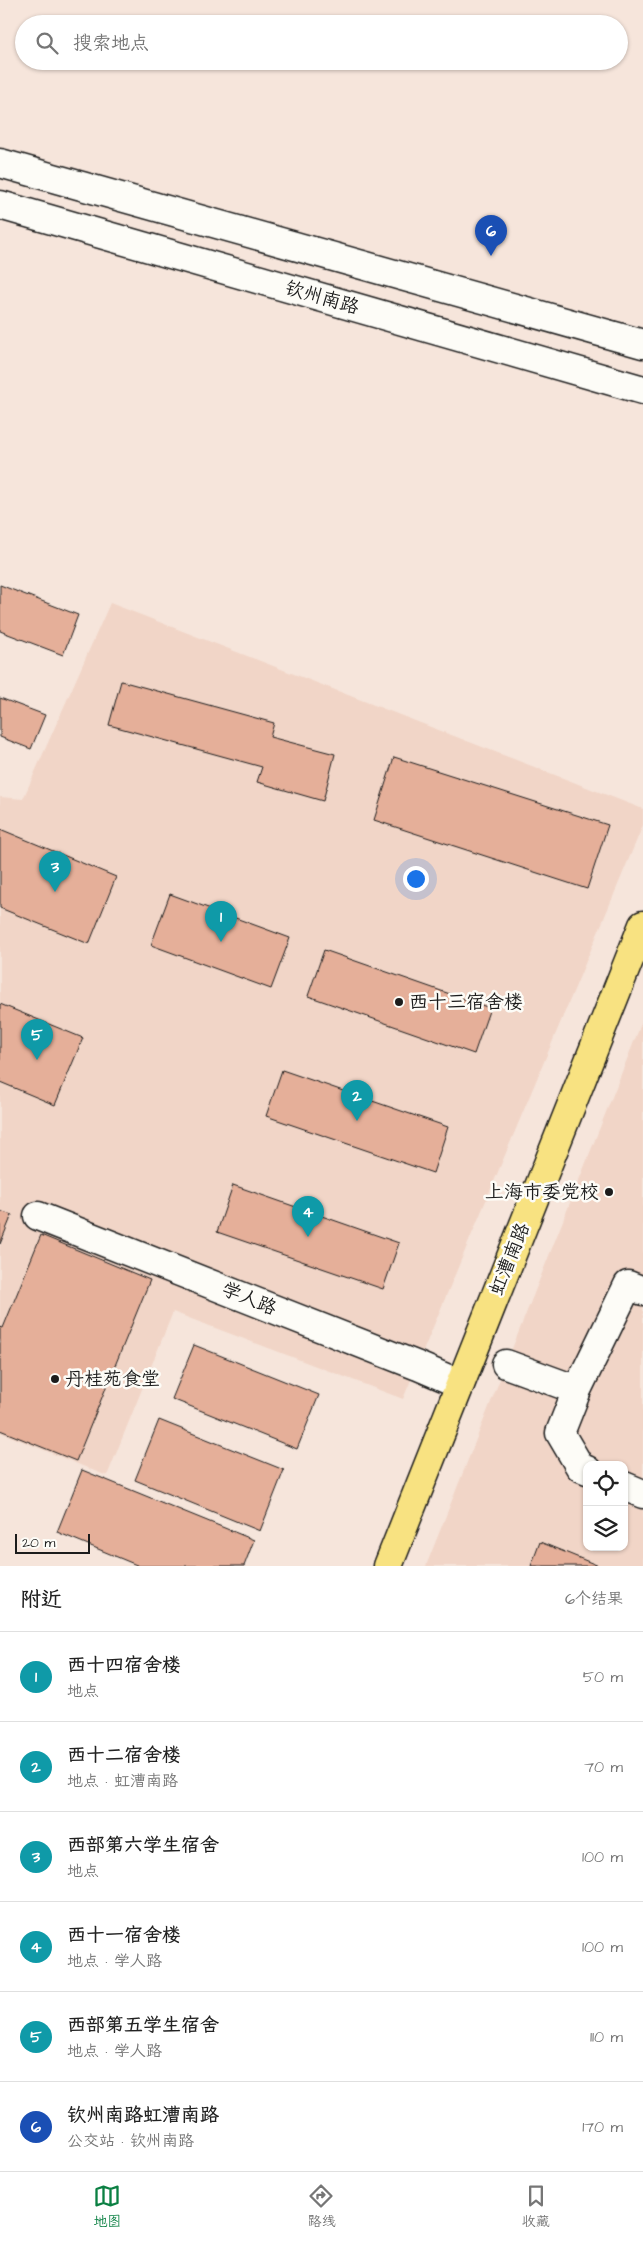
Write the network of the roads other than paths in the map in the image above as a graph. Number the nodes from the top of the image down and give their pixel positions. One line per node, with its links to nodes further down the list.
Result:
1 (0, 163): 3 (street)
2 (0, 205): 4 (street, 钦州南路)
3 (643, 344)
4 (643, 390)
5 (643, 925): 9 (main road, 虹漕南路)
6 (38, 1216): 9 (street, 学人路)
7 (643, 1291): 10 (street)
8 (506, 1364): 10 (street)
9 (460, 1384): 14 (main road, 虹漕南路)
10 (577, 1390): 11 (street)
11 (583, 1468)
12 (628, 1488): 13 (street)
13 (643, 1494)
14 (388, 1566)

